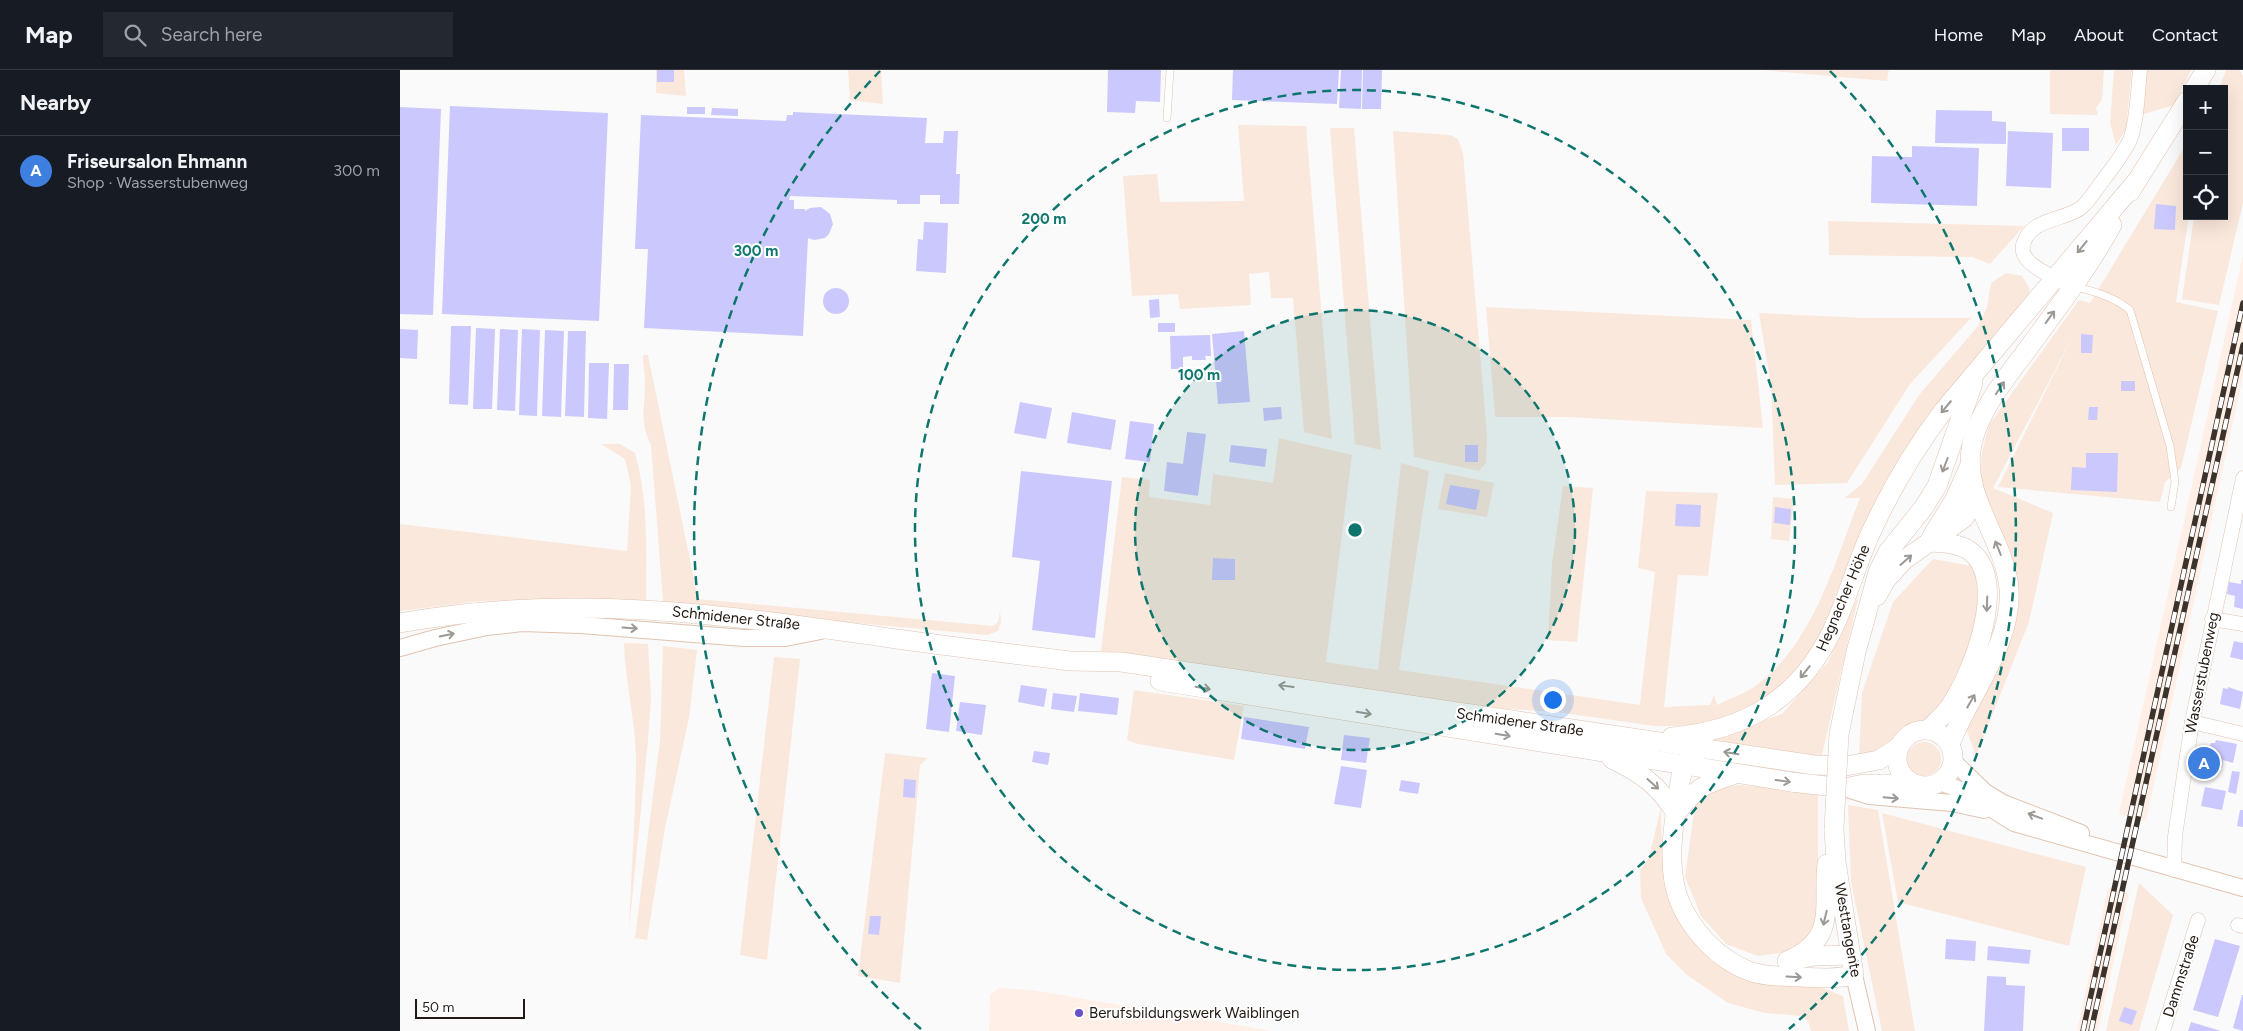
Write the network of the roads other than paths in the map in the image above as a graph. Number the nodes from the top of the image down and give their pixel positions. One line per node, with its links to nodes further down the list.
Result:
1 (1170, 70): 6 (lane)
2 (2140, 70): 7 (street)
3 (2206, 70): 4 (main road)
4 (2197, 85)
5 (2183, 107): 7 (main road, Hegnacher Höhe)
6 (1167, 118)
7 (2064, 283): 8 (main road, Hegnacher Höhe); 9 (main road, Hegnacher Höhe, one-way to 7); 12 (lane)
8 (1978, 370): 15 (main road, Hegnacher Höhe, one-way to 15); 25 (main road, Hegnacher Höhe, one-way to 25)
9 (1970, 465): 11 (main road, Hegnacher Höhe); 14 (main road, Hegnacher Höhe)
10 (2243, 478): 13 (street, Wasserstubenweg)
11 (1976, 498): 14 (main road, Hegnacher Höhe); 29 (main road, Hegnacher Höhe, one-way to 11)
12 (2171, 507)
13 (2240, 508): 16 (street, Wasserstubenweg)
14 (1929, 542): 15 (main road, Hegnacher Höhe, one-way to 14); 23 (main road, one-way to 23)
15 (1868, 612): 37 (main road, Hegnacher Höhe, bridge)
16 (2212, 619): 18 (street); 22 (street, Wasserstubenweg)
17 (400, 623): 19 (main road, Schmidener Straße)
18 (2243, 624)
19 (831, 629): 20 (street, one-way to 19); 21 (main road, Schmidener Straße)
20 (400, 648)
21 (1333, 700): 25 (main road, Schmidener Straße); 28 (main road, Schmidener Straße, one-way to 28)
22 (2192, 722): 24 (street); 39 (street, Wasserstubenweg)
23 (1928, 730): 26 (main road); 29 (main road)
24 (2243, 734)
25 (1643, 740): 27 (main road, Schmidener Straße)
26 (1900, 746): 27 (main road, Schmidener Straße, one-way to 27); 33 (main road)
27 (1706, 749): 30 (main road)
28 (1596, 751): 30 (main road, Schmidener Straße); 36 (main road, Schmidener Straße, one-way to 36)
29 (1952, 753): 32 (main road); 38 (street, Schmidener Straße, one-way to 29)
30 (1686, 765): 31 (main road, Schmidener Straße); 36 (main road)
31 (1735, 774): 34 (main road, Schmidener Straße, one-way to 34); 36 (main road)
32 (1940, 782): 33 (main road); 35 (street, Schmidener Straße)
33 (1915, 784): 34 (main road, Schmidener Straße)
34 (1844, 788): 35 (street, Schmidener Straße, one-way to 35)
35 (1994, 812): 38 (street, Schmidener Straße)
36 (1676, 813): 42 (main road)
37 (1834, 832): 43 (main road, Westtangente); 44 (main road, one-way to 44)
38 (2111, 850): 39 (street, Schmidener Straße)
39 (2174, 870): 40 (street, Schmidener Straße)
40 (2243, 888)
41 (2198, 920): 47 (street, Dammstraße)
42 (1717, 950): 44 (main road); 45 (main road, one-way to 45)
43 (1850, 955): 44 (main road); 45 (main road, Westtangente)
44 (1787, 961)
45 (1854, 974): 46 (street, Westtangente)
46 (1867, 1031)
47 (2163, 1031)

